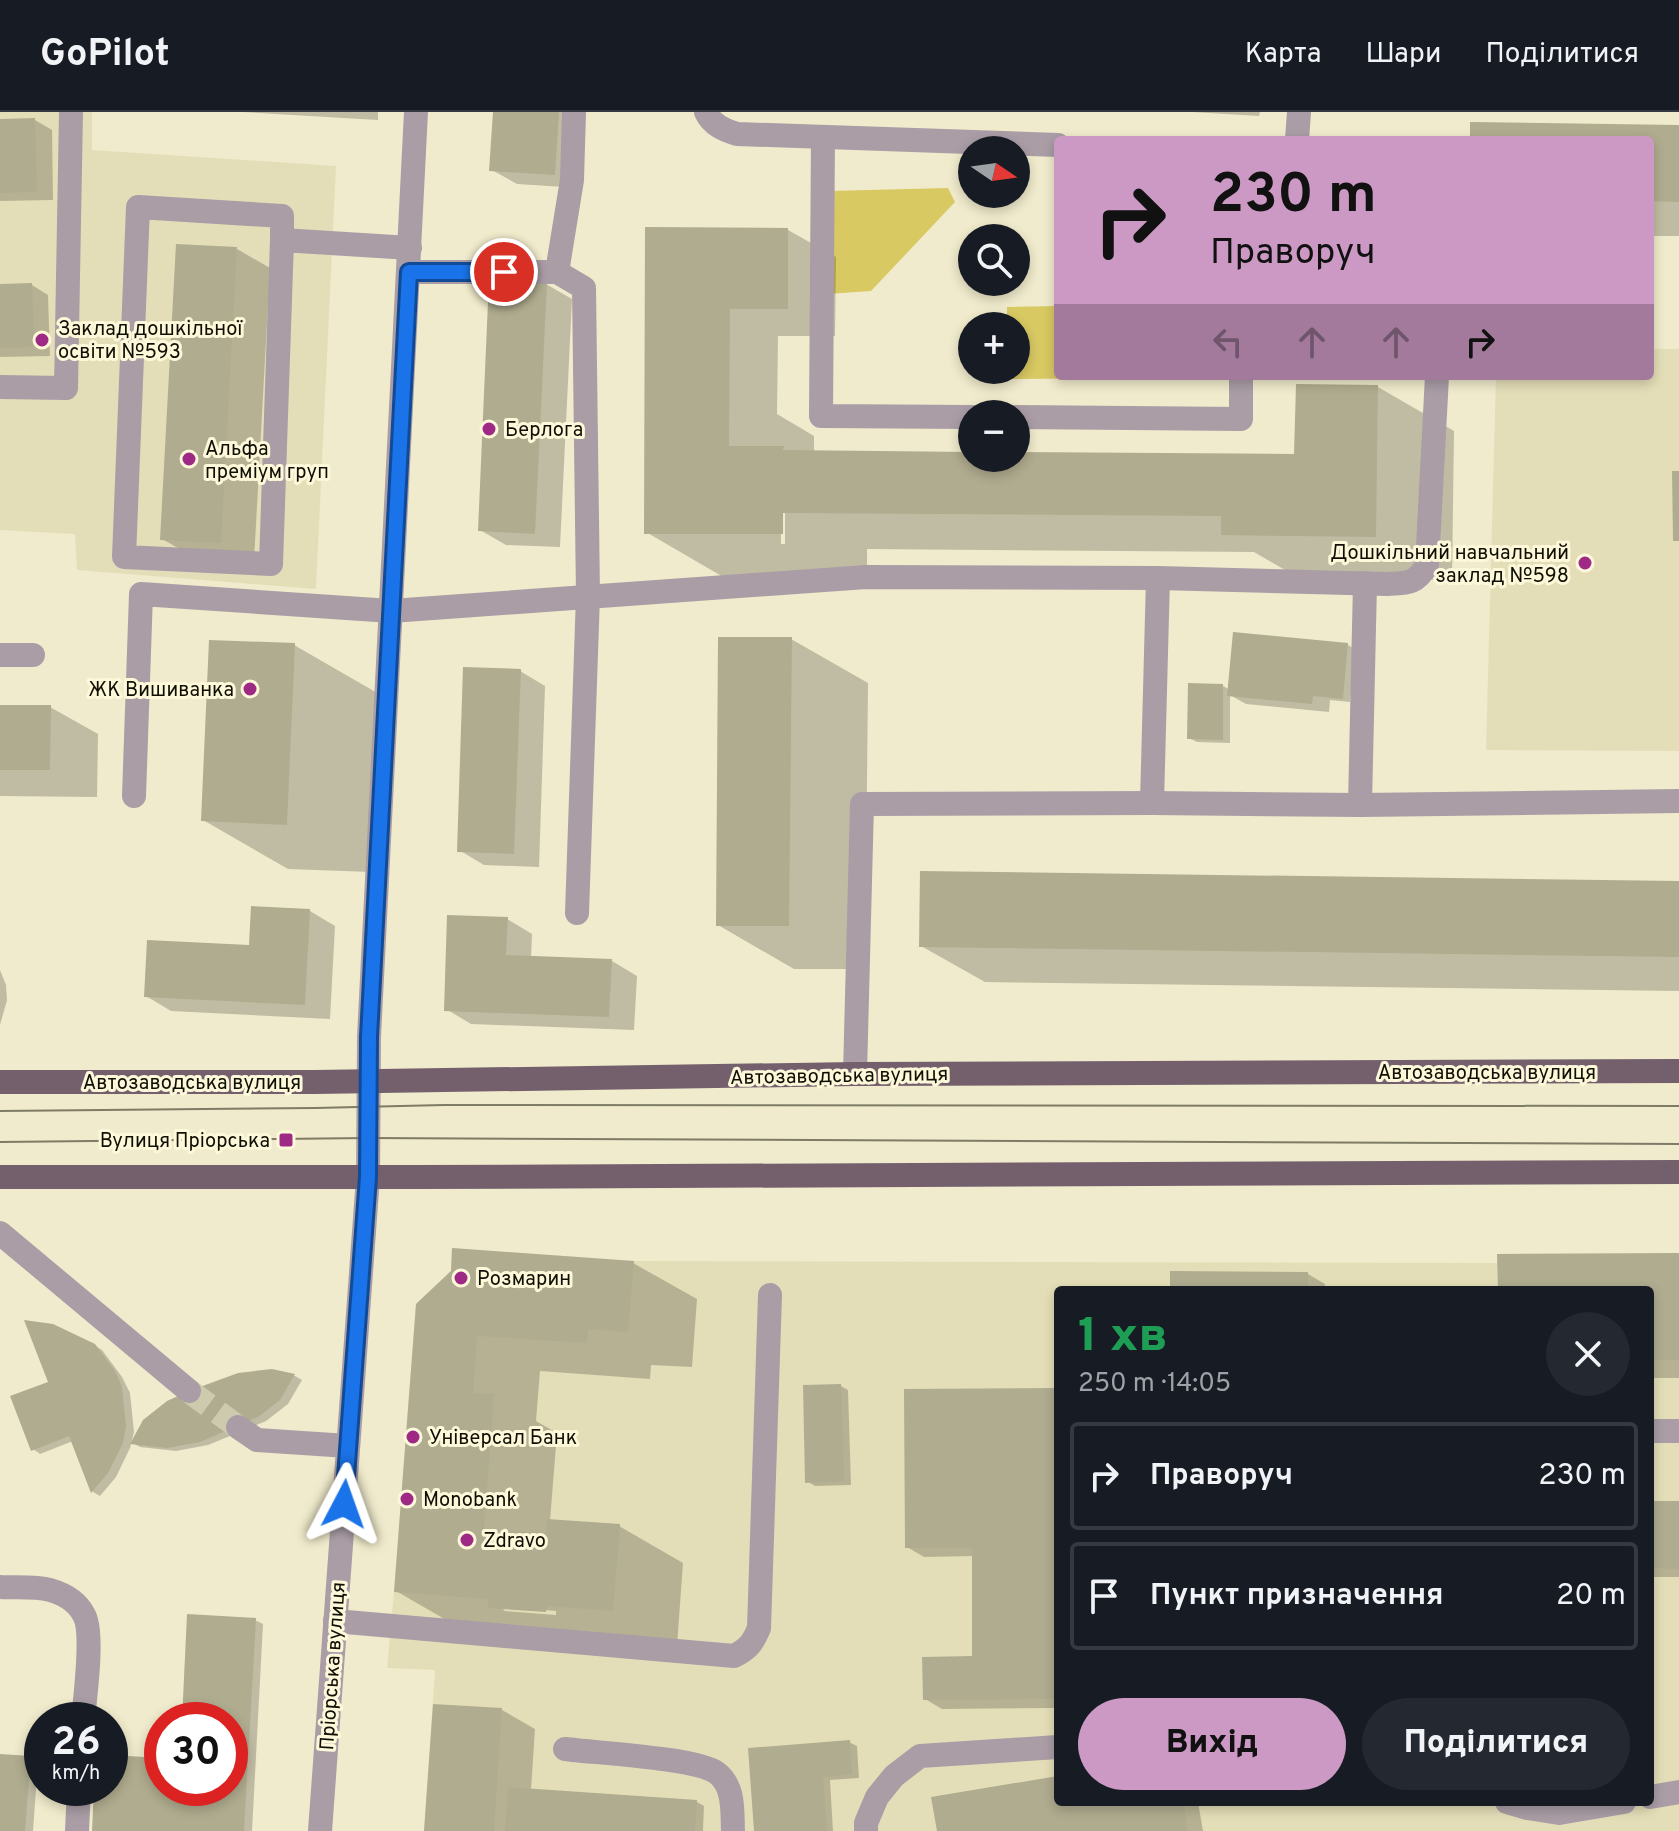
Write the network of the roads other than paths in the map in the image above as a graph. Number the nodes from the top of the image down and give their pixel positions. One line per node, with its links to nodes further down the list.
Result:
1 (71, 112): 14 (street)
2 (416, 112): 10 (street, Пріорська вулиця)
3 (574, 112): 11 (street)
4 (706, 112): 7 (street)
5 (1299, 112): 6 (street)
6 (1297, 136)
7 (823, 137): 8 (street); 15 (street)
8 (1054, 145)
9 (282, 240): 9 (street); 10 (street)
10 (409, 260): 11 (street); 20 (street, Пріорська вулиця)
11 (557, 272): 19 (street)
12 (1241, 380): 16 (street)
13 (1437, 380): 18 (street)
14 (0, 387)
15 (958, 417)
16 (1030, 417)
17 (1158, 578): 18 (street); 19 (street); 25 (street)
18 (1365, 583): 26 (street)
19 (588, 596): 20 (street); 27 (street)
20 (391, 611): 23 (street); 30 (street, Пріорська вулиця)
21 (0, 655): 22 (street)
22 (33, 655)
23 (134, 796)
24 (1679, 801): 26 (street)
25 (1152, 803): 26 (street); 29 (street)
26 (1360, 805)
27 (577, 913)
28 (1679, 1071): 29 (main road, Автозаводська вулиця)
29 (855, 1074): 30 (main road, Автозаводська вулиця)
30 (368, 1080): 31 (main road, Автозаводська вулиця); 34 (street, Пріорська вулиця)
31 (0, 1082)
32 (1679, 1172): 34 (main road)
33 (0, 1177): 34 (main road)
34 (368, 1177): 41 (street, Пріорська вулиця)
35 (0, 1233): 37 (street)
36 (770, 1295): 43 (street)
37 (189, 1391)
38 (238, 1427): 41 (street)
39 (1654, 1431): 40 (street)
40 (1679, 1431)
41 (348, 1446): 43 (street, Пріорська вулиця)
42 (0, 1587): 44 (street)
43 (335, 1621): 53 (street, Пріорська вулиця)
44 (84, 1702)
45 (1054, 1747): 55 (street)
46 (565, 1749): 54 (street)
47 (1679, 1792): 48 (street)
48 (1654, 1796)
49 (78, 1806): 52 (street)
50 (1520, 1806): 51 (street)
51 (1600, 1806)
52 (77, 1831)
53 (320, 1831)
54 (733, 1831)
55 (866, 1831)

